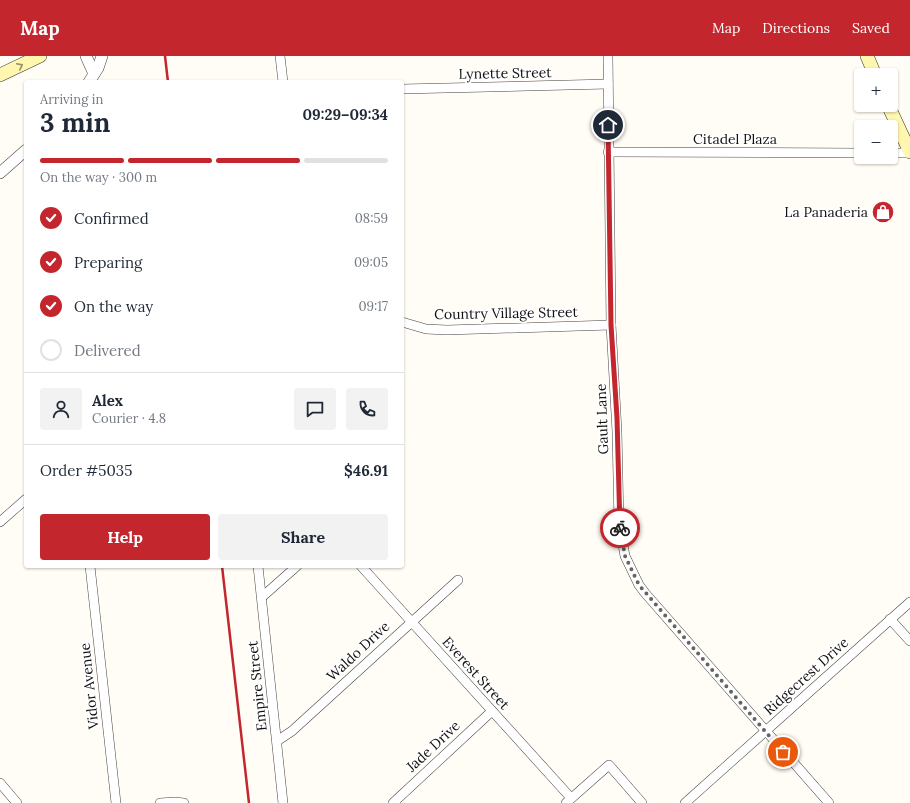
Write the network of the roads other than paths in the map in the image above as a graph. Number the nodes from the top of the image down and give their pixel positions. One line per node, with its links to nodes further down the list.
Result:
1 (40, 56): 8 (main road, one-way to 1)
2 (86, 56): 9 (street)
3 (102, 56): 9 (street)
4 (280, 56): 10 (street)
5 (608, 56): 11 (street, Gault Lane)
6 (867, 56): 7 (main road)
7 (872, 68)
8 (0, 75)
9 (91, 78)
10 (283, 80)
11 (608, 84): 12 (street, Lynette Street); 15 (street, Gault Lane)
12 (404, 89)
13 (891, 112): 16 (main road)
14 (24, 152): 19 (street)
15 (608, 152): 17 (street, Citadel Plaza); 21 (street, Gault Lane)
16 (910, 152): 18 (street)
17 (854, 153)
18 (898, 153)
19 (0, 173)
20 (404, 323): 21 (street, Country Village Street)
21 (611, 325): 35 (street, Gault Lane)
22 (24, 501): 23 (street)
23 (0, 522)
24 (90, 568): 40 (street, Vidor Avenue)
25 (258, 568): 29 (street, Empire Street)
26 (295, 568): 29 (street)
27 (363, 568): 32 (street, Everest Street)
28 (458, 580): 32 (street, Waldo Drive)
29 (262, 597): 36 (street, Empire Street)
30 (910, 602): 31 (street, Ridgecrest Drive)
31 (890, 619): 33 (street); 35 (street, Ridgecrest Drive)
32 (411, 621): 34 (street, Everest Street); 36 (street, Waldo Drive)
33 (910, 641)
34 (492, 710): 38 (street, Everest Street); 44 (street, Jade Drive)
35 (765, 731): 46 (street, Ridgecrest Drive); 47 (street, Gault Lane)
36 (277, 741): 43 (street, Empire Street)
37 (0, 783): 39 (street)
38 (569, 801): 45 (street)
39 (18, 803)
40 (116, 803)
41 (160, 803): 42 (street)
42 (184, 803)
43 (284, 803)
44 (393, 803)
45 (642, 803)
46 (685, 803)
47 (829, 803)

